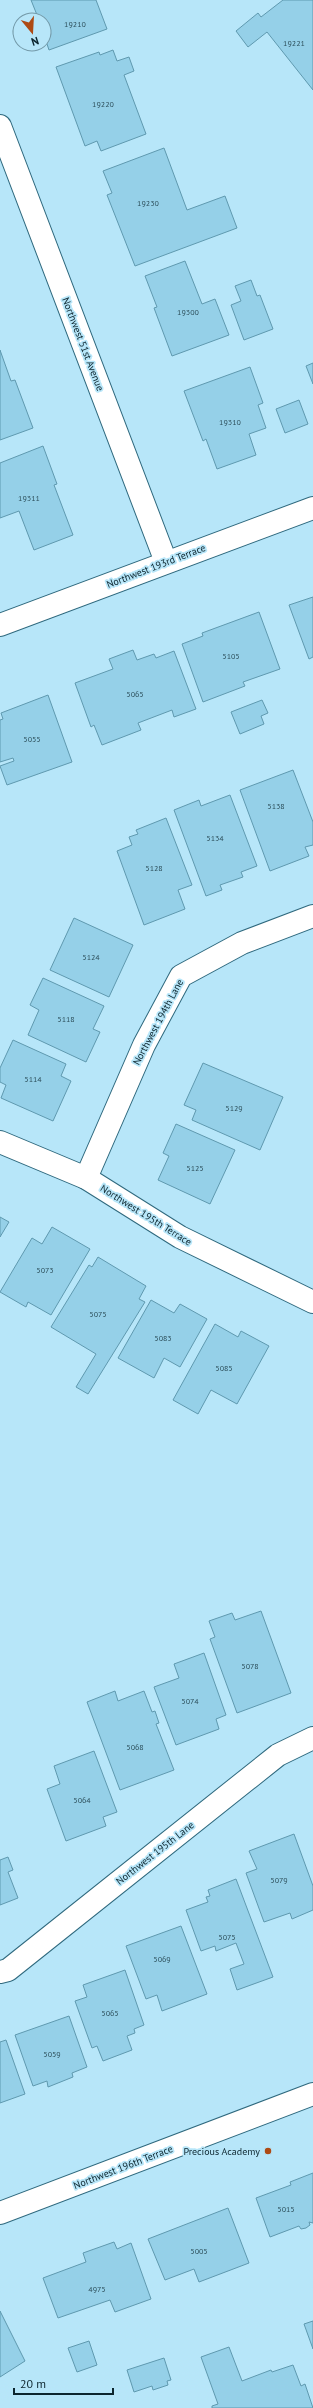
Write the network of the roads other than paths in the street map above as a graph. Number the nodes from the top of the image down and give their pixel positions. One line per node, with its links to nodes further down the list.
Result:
1 (0, 126): 3 (street, Northwest 51st Avenue)
2 (313, 508): 3 (street, Northwest 193rd Terrace)
3 (166, 562): 4 (street, Northwest 193rd Terrace)
4 (0, 625)
5 (313, 916): 7 (street, Northwest 194th Lane)
6 (0, 1142): 7 (street, Northwest 195th Terrace)
7 (86, 1178): 8 (street, Northwest 195th Terrace)
8 (313, 1302)
9 (313, 1738): 10 (street, Northwest 195th Lane)
10 (0, 1972)
11 (313, 2094): 12 (street, Northwest 196th Terrace)
12 (0, 2213)

